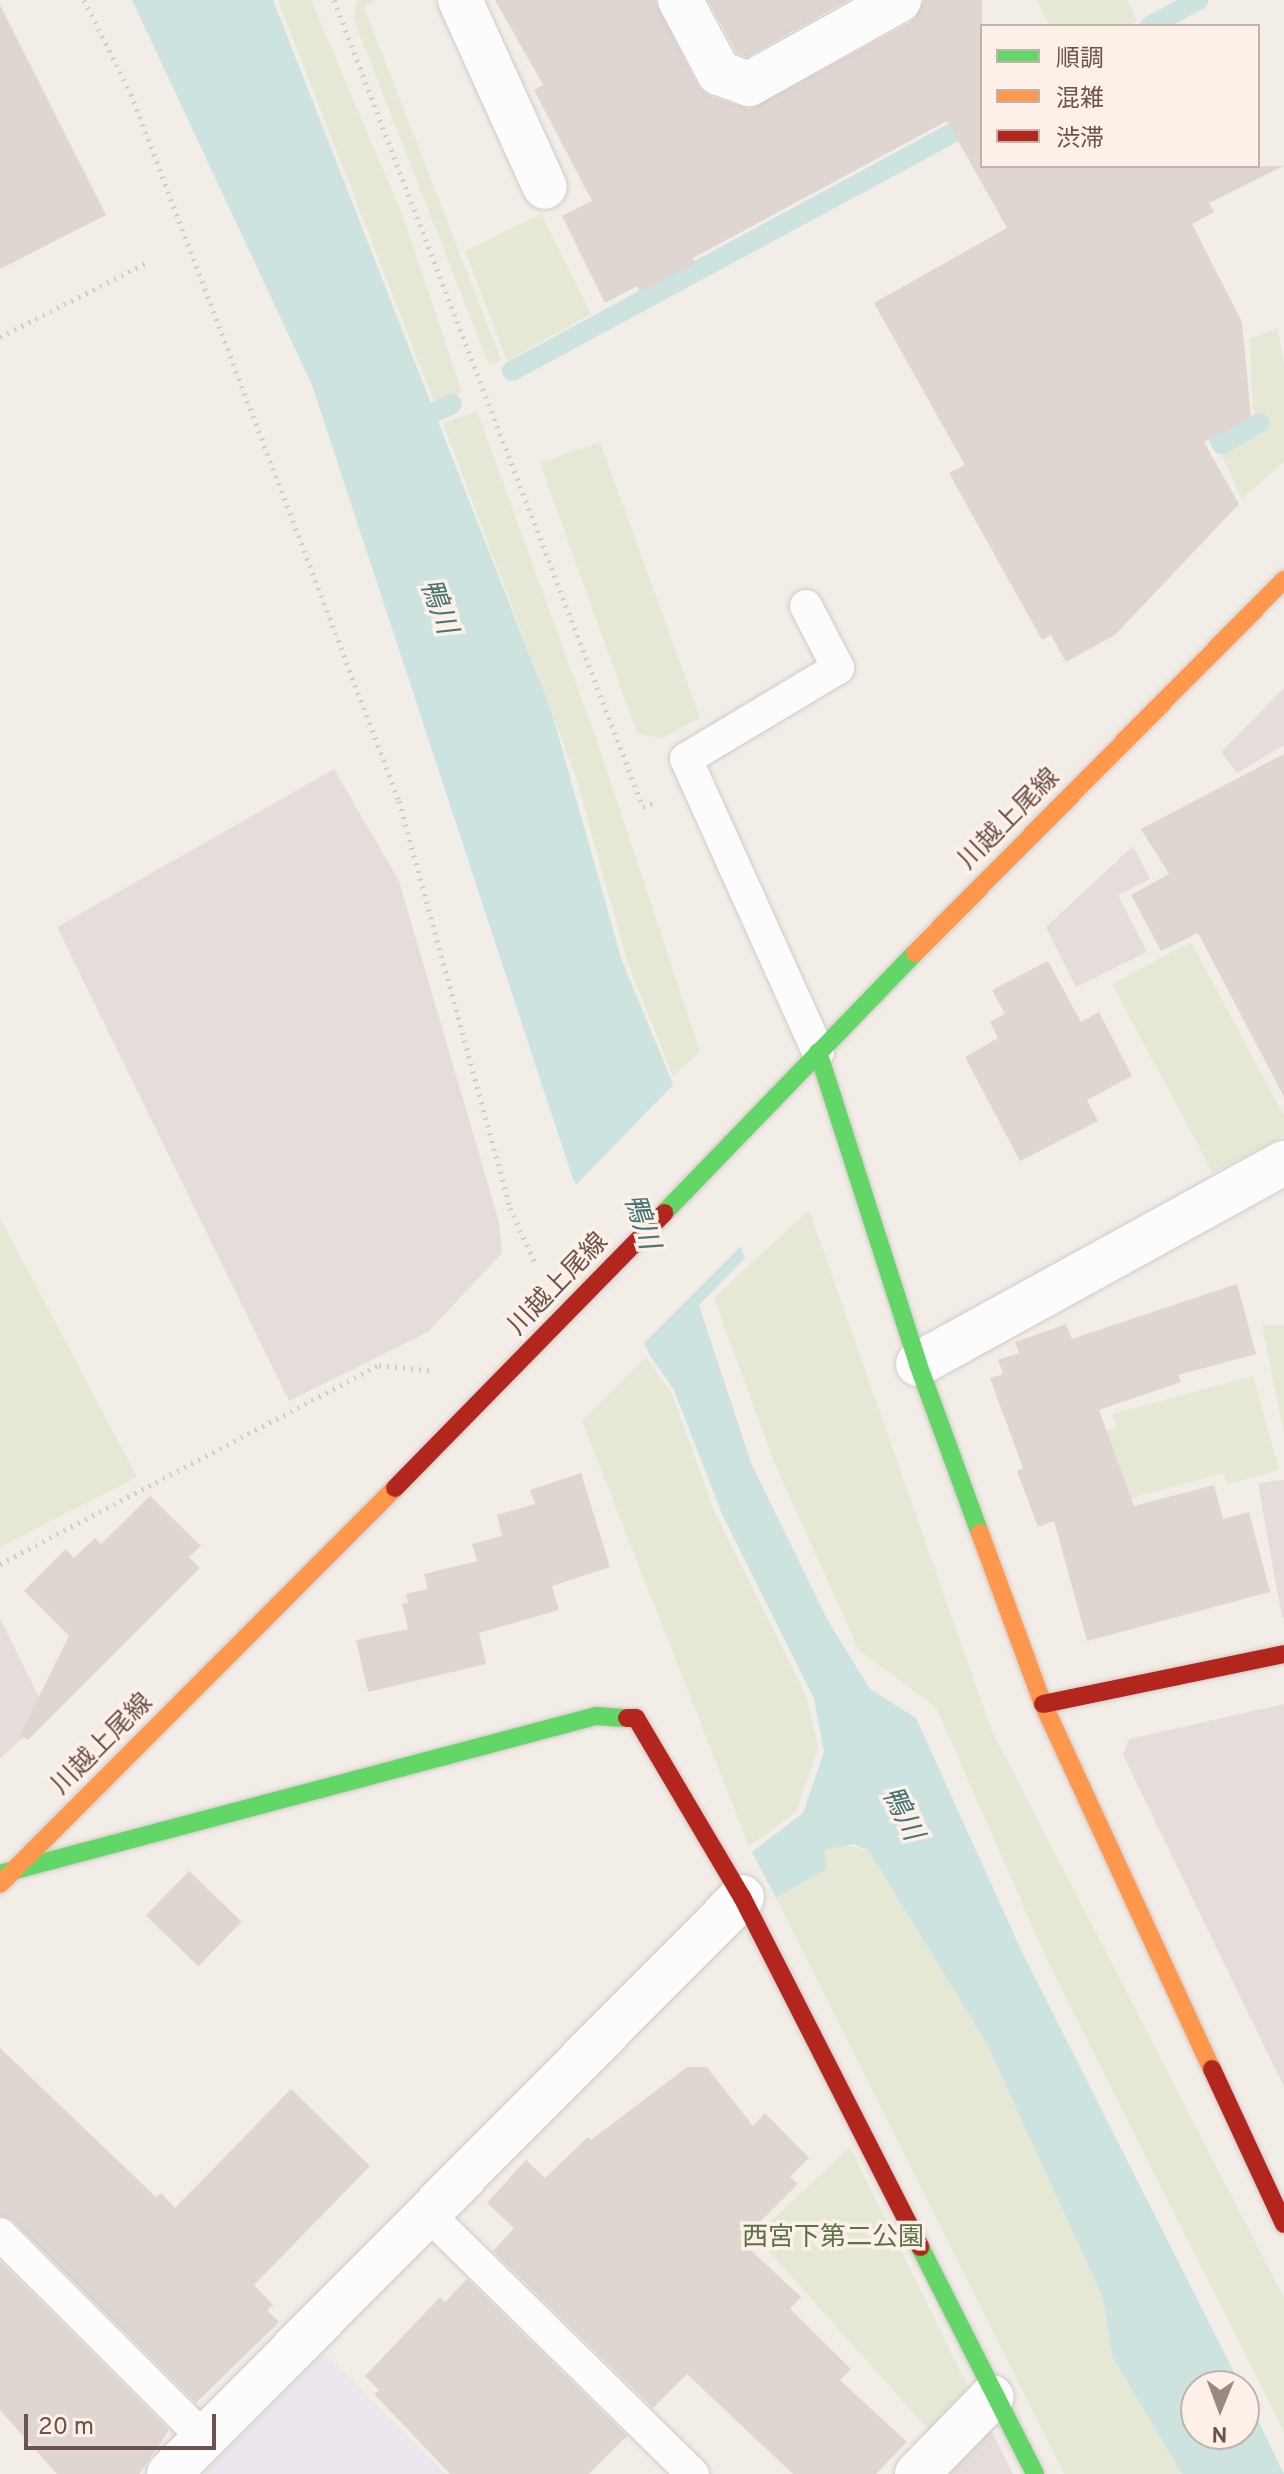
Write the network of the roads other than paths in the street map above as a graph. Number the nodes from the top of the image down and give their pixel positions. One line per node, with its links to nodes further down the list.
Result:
1 (460, 0): 4 (street)
2 (680, 0): 3 (street)
3 (899, 0)
4 (545, 187)
5 (1284, 580): 7 (street, 川越上尾線)
6 (806, 606): 7 (lane)
7 (818, 1052): 9 (street); 12 (street, 川越上尾線)
8 (1284, 1163): 9 (street)
9 (918, 1364): 11 (street)
10 (1284, 1654): 11 (street)
11 (1043, 1704): 15 (street)
12 (5, 1877): 13 (street)
13 (742, 1897): 14 (street); 17 (street)
14 (427, 2213): 18 (street); 20 (lane)
15 (1284, 2224)
16 (0, 2234): 18 (lane)
17 (992, 2397): 21 (street); 22 (street)
18 (204, 2438): 19 (street)
19 (169, 2474)
20 (693, 2474)
21 (917, 2474)
22 (1035, 2474)

